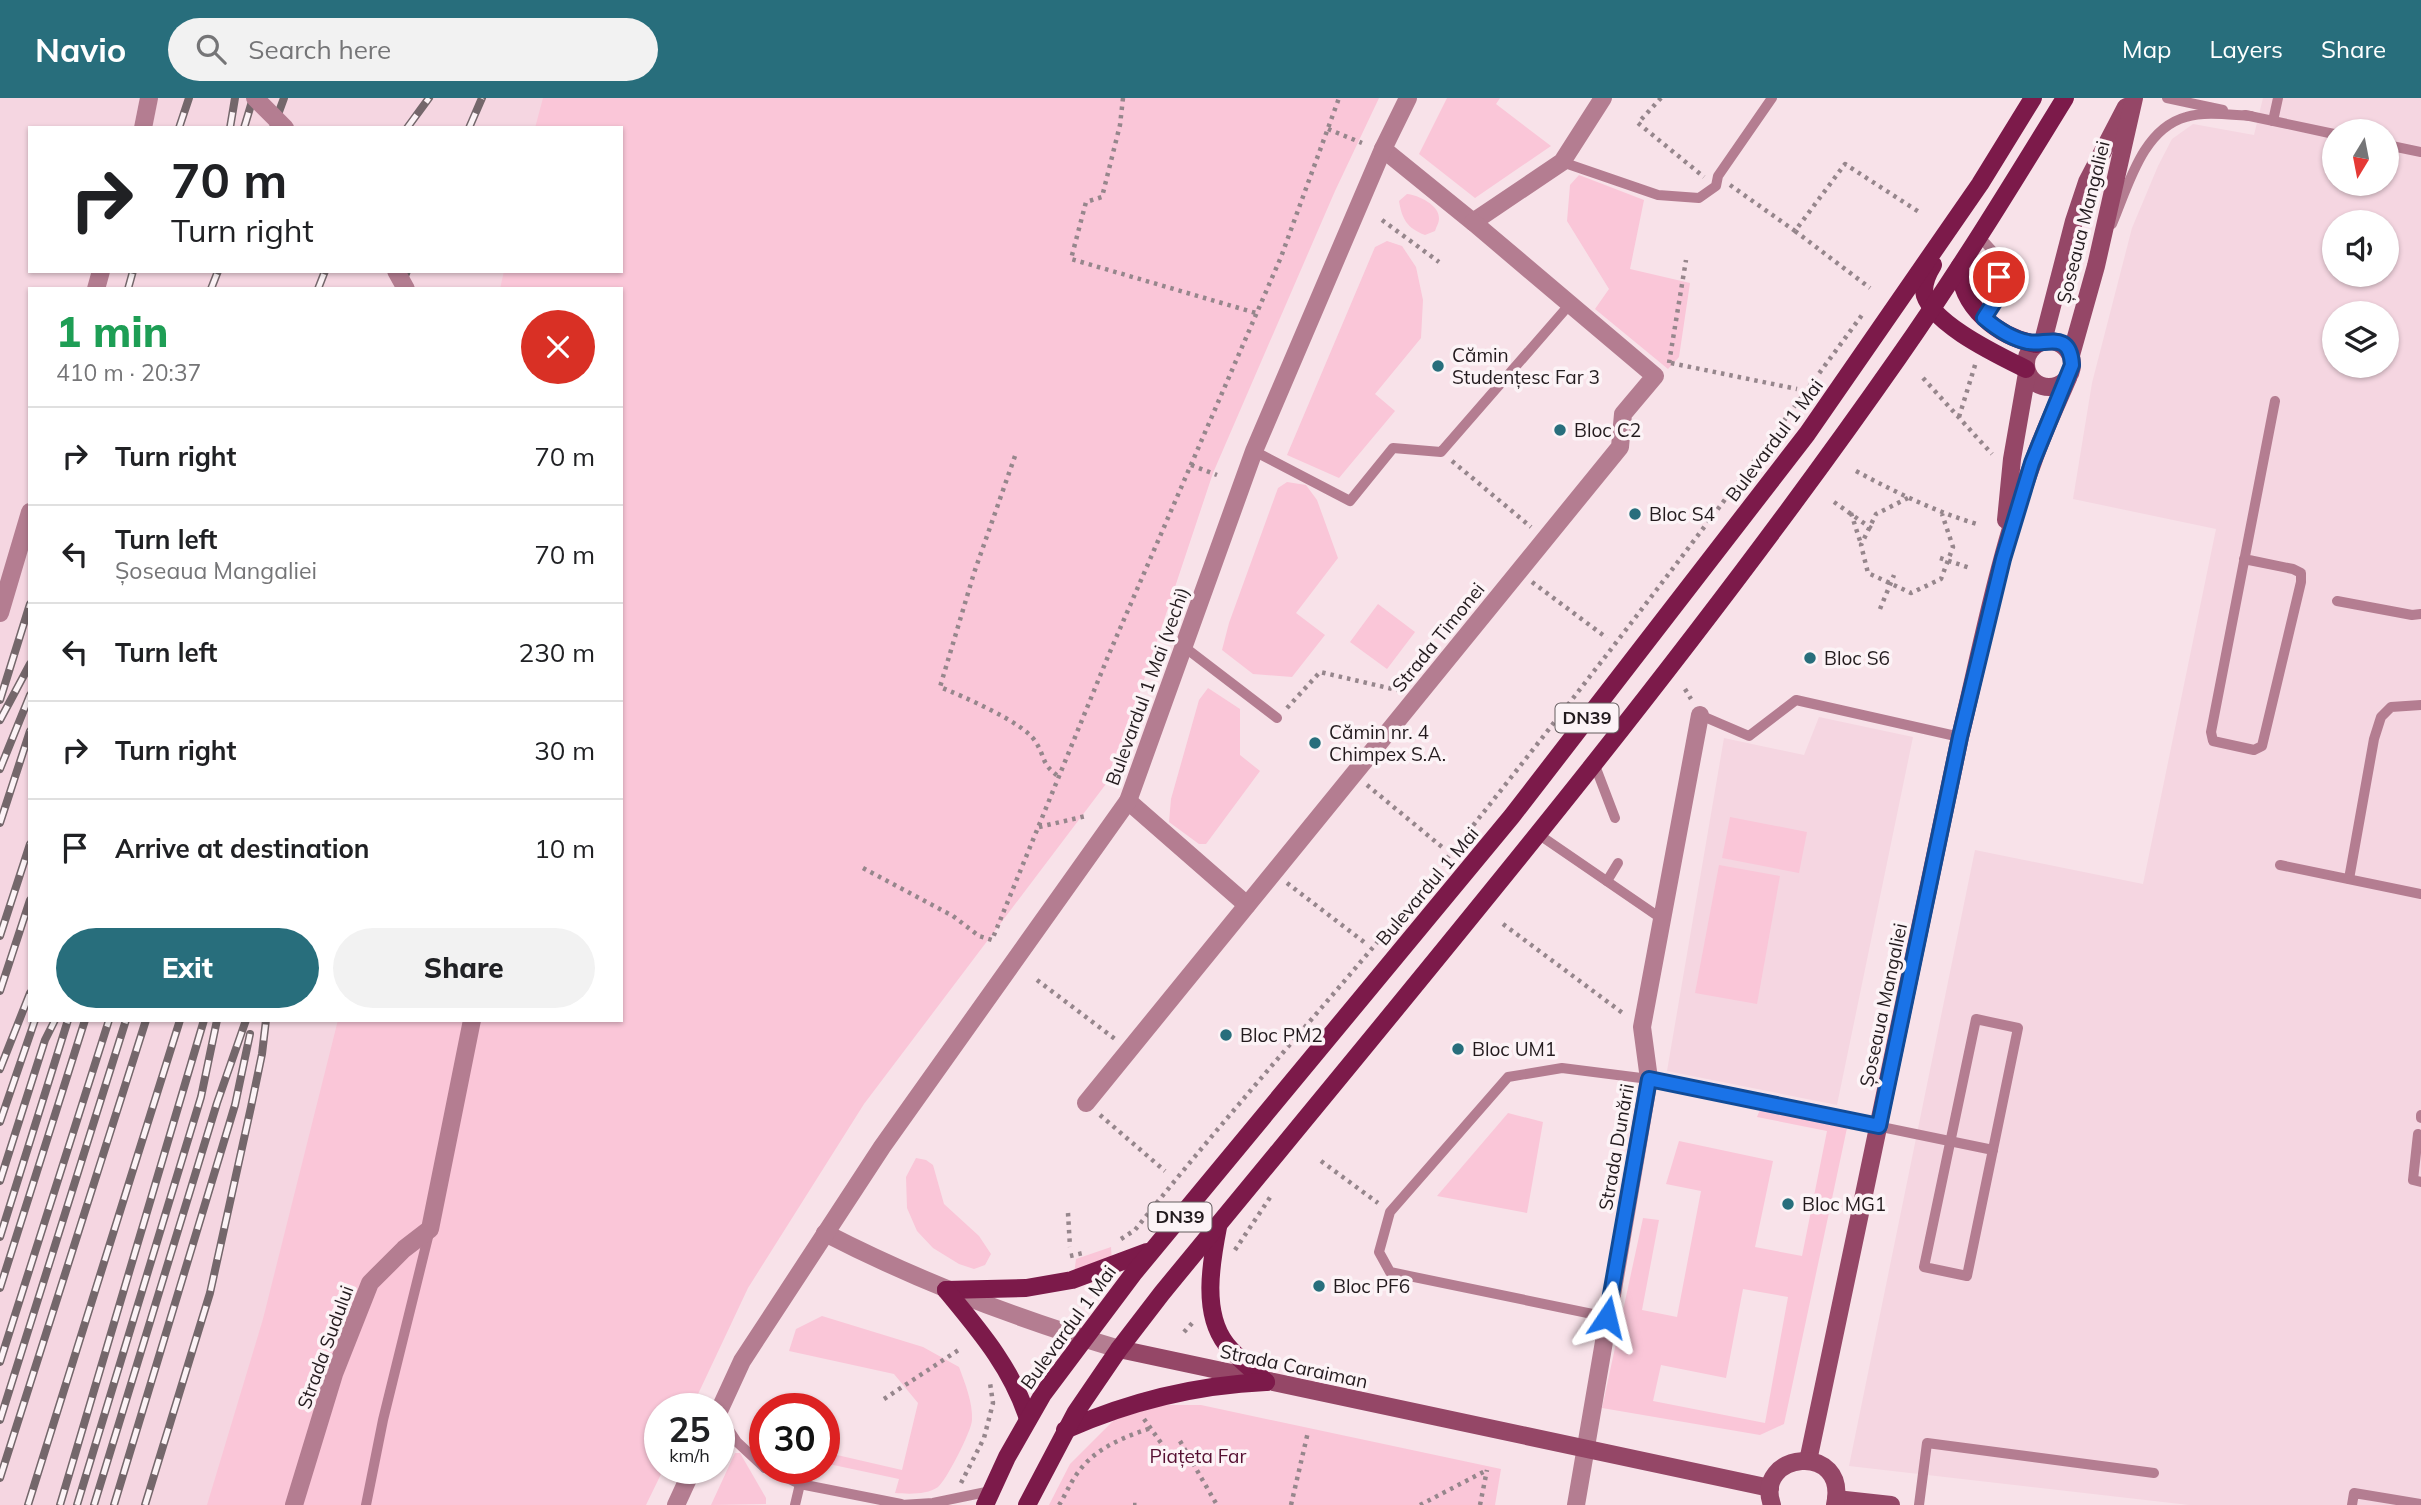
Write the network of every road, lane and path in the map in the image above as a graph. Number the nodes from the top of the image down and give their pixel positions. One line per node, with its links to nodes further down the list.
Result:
1 (149, 98): 16 (street)
2 (255, 98): 17 (street, bridge)
3 (1123, 98): 39 (path)
4 (1339, 98): 18 (path)
5 (1408, 98): 22 (street, Bulevardul 1 Mai (vechi))
6 (1603, 98): 24 (street)
7 (1661, 98): 25 (path)
8 (1772, 98): 25 (lane)
9 (2033, 98): 26 (main road, DN39)
10 (2065, 98): 31 (main road)
11 (2133, 98): 35 (street, Șoseaua Mangaliei); 42 (street, Șoseaua Mangaliei)
12 (2167, 98): 14 (lane)
13 (2278, 98): 15 (lane)
14 (2251, 116): 15 (lane); 35 (lane)
15 (2273, 121): 19 (lane)
16 (143, 126)
17 (283, 126)
18 (1328, 129): 20 (path); 39 (path)
19 (2322, 131)
20 (1362, 143)
21 (2399, 147): 23 (lane)
22 (1383, 149): 29 (street); 53 (street, Bulevardul 1 Mai (vechi))
23 (2421, 152)
24 (1562, 162): 25 (lane); 29 (street)
25 (1717, 181): 30 (path)
26 (1980, 184): 38 (main road); 128 (main road, Bulevardul 1 Mai / DN39)
27 (1919, 212): 30 (path)
28 (1382, 220): 33 (path)
29 (1474, 222): 37 (street)
30 (1795, 231): 36 (path)
31 (1979, 236): 34 (main road); 41 (lane)
32 (1686, 260): 45 (path)
33 (1439, 262)
34 (1960, 266): 38 (main road); 41 (main road)
35 (2096, 266): 43 (street, Șoseaua Mangaliei)
36 (1870, 288)
37 (1570, 304): 47 (street); 54 (lane)
38 (1932, 308): 46 (main road); 88 (main road)
39 (1256, 313): 57 (path)
40 (1862, 315): 126 (path)
41 (1984, 318): 42 (main road)
42 (2040, 342): 43 (street); 46 (street)
43 (2071, 355): 49 (street)
44 (1976, 362): 52 (path)
45 (1669, 363): 47 (path); 50 (path)
46 (2026, 371): 49 (street); 70 (street, Șoseaua Mangaliei)
47 (1656, 376): 67 (street, Strada Timonei)
48 (1923, 378): 52 (path)
49 (2068, 378): 70 (street, Șoseaua Mangaliei)
50 (1797, 389)
51 (2275, 401): 71 (lane)
52 (1959, 418): 55 (path)
53 (1254, 451): 54 (lane); 82 (street, Bulevardul 1 Mai (vechi))
54 (1441, 452): 67 (path)
55 (1992, 454)
56 (1014, 456): 90 (path)
57 (1191, 465): 59 (path); 90 (path)
58 (1856, 471): 60 (path)
59 (1217, 475)
60 (1908, 498): 63 (path); 66 (path)
61 (1834, 502): 62 (path)
62 (1850, 512): 66 (path); 68 (path)
63 (1942, 513): 65 (path); 72 (path)
64 (28, 519): 79 (street)
65 (1980, 526)
66 (1873, 528): 68 (path)
67 (1545, 539): 74 (street, Strada Timonei)
68 (1861, 545): 76 (path)
69 (1940, 558): 72 (path)
70 (2003, 559): 87 (street, Șoseaua Mangaliei)
71 (2244, 559): 71 (lane)
72 (1948, 560): 73 (path); 76 (path)
73 (1970, 568)
74 (1519, 571): 81 (path); 83 (street, Strada Timonei)
75 (1894, 575): 76 (path)
76 (1891, 583): 78 (path)
77 (2337, 601): 80 (lane)
78 (1880, 609)
79 (0, 613)
80 (2421, 614)
81 (1607, 638)
82 (1183, 646): 86 (lane); 91 (street, Bulevardul 1 Mai (vechi))
83 (1418, 695): 86 (path); 89 (street, Strada Timonei)
84 (2421, 705): 101 (lane)
85 (1700, 715): 87 (lane); 105 (street, Strada Dunării)
86 (1277, 718)
87 (1960, 737): 114 (street, Șoseaua Mangaliei)
88 (1594, 763): 93 (lane); 95 (main road)
89 (1354, 775): 96 (path); 100 (street, Strada Timonei)
90 (1059, 777): 94 (path)
91 (1128, 802): 104 (street); 125 (street, Bulevardul 1 Mai (vechi))
92 (1086, 816): 94 (path)
93 (1615, 818)
94 (1038, 827): 99 (path)
95 (1538, 834): 102 (lane); 123 (main road)
96 (1443, 847)
97 (1618, 863): 102 (lane)
98 (2280, 865): 101 (lane)
99 (863, 868)
100 (1273, 873): 104 (street, Strada Timonei); 107 (path)
101 (2349, 879): 103 (lane)
102 (1607, 881): 105 (lane)
103 (2421, 894)
104 (1247, 905): 111 (street, Strada Timonei)
105 (1662, 919): 110 (street, Strada Dunării)
106 (1503, 924): 110 (path)
107 (1364, 942)
108 (1037, 980): 111 (path)
109 (472, 1022): 124 (street)
110 (1642, 1027): 112 (street, Strada Dunării)
111 (1130, 1050): 113 (street, Strada Timonei)
112 (1649, 1079): 114 (lane); 121 (lane); 133 (street, Strada Dunării)
113 (1086, 1103): 119 (path)
114 (1879, 1126): 116 (lane); 152 (street, Șoseaua Mangaliei)
115 (2418, 1134): 120 (lane)
116 (1951, 1141): 117 (lane); 117 (lane); 117 (lane)
117 (1993, 1150)
118 (1321, 1161): 121 (path)
119 (1165, 1171)
120 (2421, 1182)
121 (1390, 1212): 133 (lane)
122 (1068, 1213): 127 (path)
123 (1219, 1223): 137 (main road); 139 (main road)
124 (430, 1229): 162 (street, Strada Sudului); 163 (lane)
125 (825, 1233): 131 (street, Strada Caraiman); 140 (street, Bulevardul 1 Mai (vechi))
126 (1113, 1244)
127 (1070, 1247)
128 (1153, 1249): 131 (main road); 135 (main road, Bulevardul 1 Mai / DN39)
129 (1092, 1250): 130 (path)
130 (1070, 1256)
131 (946, 1290): 135 (street, Strada Caraiman); 143 (main road)
132 (1188, 1312): 134 (path)
133 (1607, 1317): 150 (street, Strada Dunării)
134 (1194, 1320)
135 (1083, 1338): 137 (street, Strada Caraiman); 143 (main road, Bulevardul 1 Mai)
136 (960, 1349): 141 (path)
137 (1119, 1349): 139 (street, Strada Caraiman); 145 (main road)
138 (988, 1375): 158 (path)
139 (1266, 1382): 145 (main road); 150 (street, Strada Caraiman)
140 (728, 1393)
141 (884, 1399)
142 (1137, 1410): 144 (path)
143 (1028, 1419): 157 (main road, Bulevardul 1 Mai)
144 (1151, 1428): 149 (path); 167 (path)
145 (1065, 1430): 166 (main road)
146 (1308, 1432): 171 (path)
147 (735, 1438): 151 (lane)
148 (1180, 1441): 170 (path)
149 (1164, 1447)
150 (1583, 1450): 156 (street, Strada Caraiman); 174 (street, Strada Dunării)
151 (749, 1453)
152 (1808, 1461): 156 (street); 159 (street)
153 (2154, 1473): 176 (lane)
154 (686, 1484): 164 (street)
155 (800, 1484): 160 (lane); 165 (lane)
156 (1771, 1497)
157 (988, 1498): 158 (lane)
158 (953, 1499): 160 (lane)
159 (1835, 1502): 175 (street)
160 (901, 1504)
161 (2421, 1504): 177 (lane)
162 (295, 1505)
163 (366, 1505)
164 (676, 1505)
165 (796, 1505)
166 (1027, 1505)
167 (1059, 1505)
168 (1133, 1505): 169 (path)
169 (1139, 1505)
170 (1217, 1505)
171 (1291, 1505)
172 (1420, 1505): 173 (path)
173 (1480, 1505)
174 (1576, 1505)
175 (1891, 1505)
176 (1919, 1505)
177 (2353, 1505)

